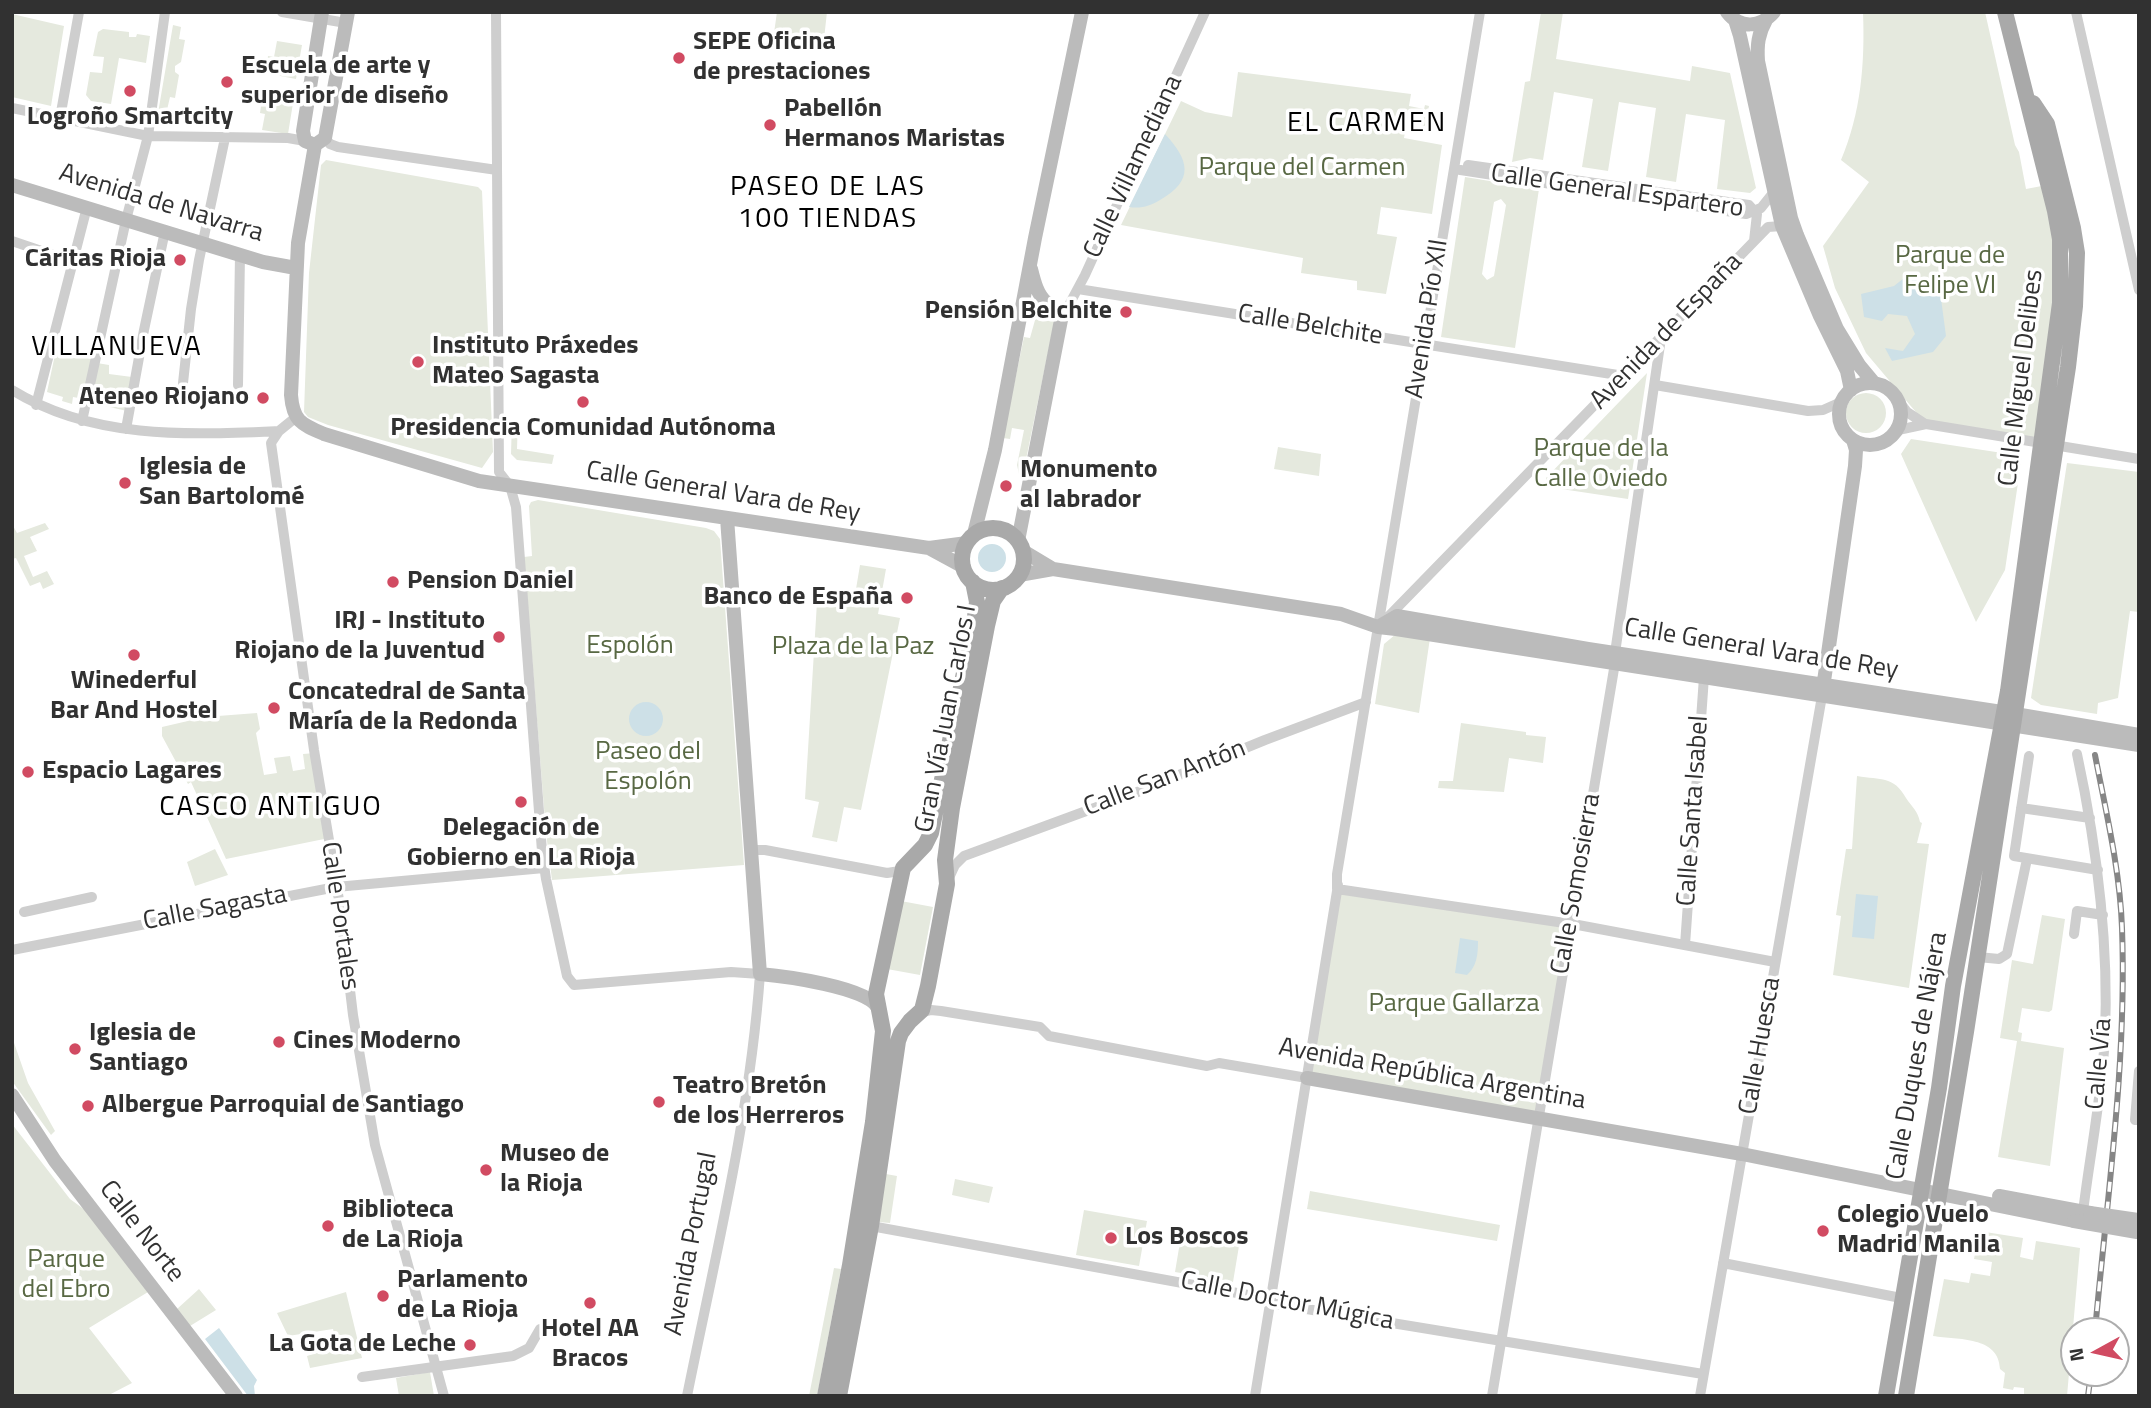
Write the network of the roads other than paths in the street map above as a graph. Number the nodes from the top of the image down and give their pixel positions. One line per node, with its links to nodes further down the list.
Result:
1 (79, 12): 16 (street)
2 (165, 12): 17 (street)
3 (282, 12): 11 (street)
4 (496, 12): 22 (street)
5 (1082, 12): 35 (main road)
6 (1205, 12): 37 (street, Calle Villamediana)
7 (1480, 12): 21 (street, Avenida Pío XII)
8 (2005, 12): 14 (main road, Calle Miguel Delibes)
9 (2076, 12): 38 (street)
10 (1727, 15): 12 (main road); 24 (main road)
11 (321, 16): 13 (street); 19 (main road)
12 (1770, 16): 28 (main road)
13 (347, 18): 19 (main road)
14 (2027, 94): 60 (main road, Calle Miguel Delibes); 60 (main road, Calle Miguel Delibes)
15 (12, 108): 16 (street)
16 (60, 118): 17 (street)
17 (148, 136): 18 (street); 27 (street)
18 (225, 138): 19 (street); 32 (street)
19 (315, 141): 22 (street); 36 (main road)
20 (1468, 165): 26 (street)
21 (1454, 169): 26 (street, Calle General Espartero); 43 (street, Avenida Pío XII)
22 (497, 170): 64 (street)
23 (12, 185): 25 (main road, Avenida de Navarra)
24 (1773, 193): 26 (street, Calle General Espartero); 28 (main road)
25 (87, 207): 27 (main road, Avenida de Navarra); 34 (street)
26 (1756, 211): 31 (street)
27 (127, 220): 29 (main road, Avenida de Navarra); 53 (street)
28 (1786, 222): 31 (street, Avenida de España); 46 (main road); 50 (main road)
29 (165, 231): 32 (main road, Avenida de Navarra); 56 (street)
30 (12, 240): 34 (street)
31 (1754, 241): 42 (street, Avenida de España)
32 (202, 243): 33 (main road, Avenida de Navarra); 45 (street)
33 (240, 254): 36 (main road, Avenida de Navarra); 47 (street)
34 (74, 262): 52 (street)
35 (1030, 265): 39 (main road); 40 (main road)
36 (296, 268): 54 (main road)
37 (1078, 289): 41 (street, Calle Villamediana); 43 (street, Calle Belchite)
38 (2139, 290)
39 (1046, 303): 40 (main road); 41 (main road)
40 (1020, 314): 66 (main road)
41 (1061, 320): 67 (main road)
42 (1661, 338): 44 (street, Avenida de España); 48 (street, Calle Somosierra)
43 (1424, 344): 44 (street, Calle Belchite); 74 (street, Avenida Pío XII)
44 (1624, 376): 74 (street, Avenida de España)
45 (183, 383)
46 (1874, 383): 50 (main road); 51 (main road)
47 (238, 385)
48 (1655, 385): 50 (street); 75 (street, Calle Somosierra)
49 (12, 390): 52 (street)
50 (1846, 396): 59 (main road)
51 (1898, 400): 55 (street); 58 (main road)
52 (36, 405): 53 (street)
53 (82, 421): 56 (street)
54 (299, 421): 57 (street); 64 (main road, Calle General Vara de Rey)
55 (1926, 424): 58 (street); 60 (street)
56 (126, 429): 57 (street)
57 (279, 430): 94 (street, Calle Portales)
58 (1898, 430): 61 (main road)
59 (1853, 440): 61 (main road); 63 (main road)
60 (2048, 443): 62 (street); 79 (main road, Calle Miguel Delibes)
61 (1873, 445): 63 (main road)
62 (2139, 459)
63 (1856, 466): 77 (main road)
64 (510, 486): 65 (main road, Calle General Vara de Rey); 90 (street)
65 (727, 518): 68 (main road, Calle General Vara de Rey); 86 (main road, Avenida Portugal)
66 (971, 539): 67 (main road); 68 (main road, Calle General Vara de Rey); 69 (main road)
67 (1020, 546): 70 (main road, Calle General Vara de Rey); 71 (main road)
68 (929, 548): 69 (main road, Calle General Vara de Rey)
69 (964, 567): 72 (main road)
70 (1053, 569): 71 (main road, Calle General Vara de Rey); 74 (main road, Calle General Vara de Rey)
71 (1019, 575): 73 (main road)
72 (973, 582): 73 (main road); 87 (main road, Gran Vía Juan Carlos I)
73 (1002, 589): 88 (main road, Gran Vía Juan Carlos I)
74 (1378, 626): 75 (main road, Calle General Vara de Rey); 78 (street, Avenida Pío XII)
75 (1615, 658): 76 (main road, Calle General Vara de Rey); 77 (main road, Calle General Vara de Rey); 100 (street, Calle Somosierra)
76 (1704, 677): 77 (main road, Calle General Vara de Rey); 102 (street, Calle Santa Isabel)
77 (1823, 691): 79 (main road, Calle General Vara de Rey); 79 (main road, Calle General Vara de Rey); 105 (street, Calle Huesca)
78 (1366, 702): 88 (street, Calle San Antón); 95 (street, Avenida Pío XII)
79 (2005, 720): 80 (main road, Calle General Vara de Rey); 81 (main road, Calle General Vara de Rey); 104 (main road, Calle Duques de Nájera); 117 (main road, Calle Duques de Nájera)
80 (2139, 735)
81 (2139, 745)
82 (2077, 754): 85 (street, Calle Vía)
83 (2029, 756): 84 (street)
84 (2021, 808): 85 (street); 89 (street)
85 (2090, 818): 92 (street, Calle Vía)
86 (752, 850): 93 (street); 106 (main road, Avenida Portugal)
87 (916, 854): 88 (main road, Gran Vía Juan Carlos I); 91 (main road, Gran Vía Juan Carlos I)
88 (954, 855): 110 (main road, Gran Vía Juan Carlos I)
89 (2027, 859): 92 (street); 104 (street, Calle Duques de Nájera)
90 (544, 868): 94 (street, Calle Sagasta); 106 (street)
91 (903, 868): 93 (street); 96 (main road, Gran Vía Juan Carlos I)
92 (2098, 870): 99 (street, Calle Vía)
93 (876, 871): 96 (street)
94 (336, 887): 103 (street, Calle Sagasta); 127 (street, Calle Portales)
95 (1337, 889): 100 (street); 112 (street, Avenida Pío XII)
96 (897, 890): 107 (main road, Gran Vía Juan Carlos I)
97 (92, 897): 98 (street)
98 (23, 912)
99 (2103, 915): 101 (street); 119 (street, Calle Vía)
100 (1570, 924): 102 (street); 114 (street, Calle Somosierra)
101 (2074, 934)
102 (1685, 945): 105 (street)
103 (12, 950)
104 (1978, 957): 118 (main road, Calle Duques de Nájera)
105 (1775, 962): 116 (street, Calle Huesca)
106 (760, 974): 108 (main road); 132 (street, Avenida Portugal)
107 (878, 988): 108 (main road); 109 (main road, Gran Vía Juan Carlos I)
108 (862, 995): 109 (main road)
109 (880, 1012): 110 (main road); 133 (main road, Gran Vía Juan Carlos I)
110 (915, 1017): 112 (street, Avenida República Argentina); 120 (main road, Gran Vía Juan Carlos I)
111 (2139, 1070): 115 (street, Calle Vía)
112 (1307, 1078): 114 (main road, Avenida República Argentina); 124 (street, Avenida Pío XII)
113 (12, 1095): 130 (main road, Calle Norte)
114 (1538, 1119): 116 (main road, Avenida República Argentina); 126 (street, Calle Somosierra)
115 (2137, 1120)
116 (1742, 1154): 117 (main road, Avenida República Argentina); 122 (street, Calle Huesca)
117 (1920, 1191): 118 (main road, Avenida República Argentina); 123 (main road, Calle Duques de Nájera)
118 (1939, 1194): 119 (main road, Avenida República Argentina); 139 (main road, Calle Duques de Nájera)
119 (2082, 1215): 121 (main road, Avenida República Argentina, bridge)
120 (871, 1226): 124 (street, Calle Doctor Múgica); 134 (main road, Gran Vía Juan Carlos I)
121 (2138, 1226)
122 (1723, 1263): 123 (street); 128 (street, Calle Huesca)
123 (1901, 1298): 138 (main road, Calle Duques de Nájera)
124 (1270, 1303): 126 (street, Calle Doctor Múgica); 135 (street, Avenida Pío XII)
125 (540, 1329): 127 (street)
126 (1501, 1340): 128 (street, Calle Doctor Múgica); 136 (street, Calle Somosierra)
127 (438, 1366): 129 (street); 131 (street, Calle Portales)
128 (1703, 1374): 137 (street, Calle Huesca)
129 (362, 1377)
130 (236, 1396)
131 (444, 1396)
132 (687, 1396)
133 (824, 1396)
134 (839, 1396)
135 (1255, 1396)
136 (1492, 1396)
137 (1700, 1396)
138 (1886, 1396)
139 (1906, 1396)

